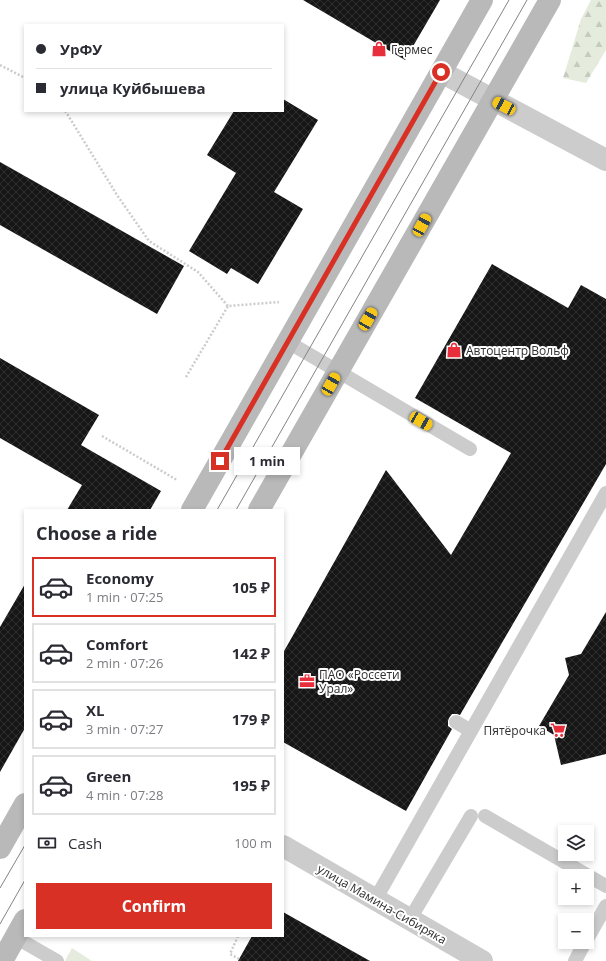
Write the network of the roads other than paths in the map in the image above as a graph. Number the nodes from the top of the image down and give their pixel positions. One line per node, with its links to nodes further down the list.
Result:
1 (482, 0): 3 (main road)
2 (550, 0): 4 (main road)
3 (441, 72): 4 (street); 6 (main road)
4 (493, 100): 5 (street); 7 (main road)
5 (606, 160)
6 (288, 342): 7 (lane); 10 (main road)
7 (338, 372): 8 (lane); 11 (main road)
8 (470, 449)
9 (606, 493): 13 (lane)
10 (193, 509)
11 (260, 509)
12 (456, 722): 13 (lane)
13 (471, 731): 18 (lane)
14 (24, 806): 16 (main road)
15 (284, 847): 18 (street, улица Мамина-Сибиряка)
16 (0, 848)
17 (606, 886): 20 (lane)
18 (375, 900): 20 (street, улица Мамина-Сибиряка)
19 (606, 906): 21 (lane)
20 (410, 919): 27 (street, улица Мамина-Сибиряка)
21 (594, 927)
22 (20, 928): 25 (main road)
23 (30, 937): 26 (lane)
24 (581, 949): 28 (lane)
25 (2, 961)
26 (57, 961)
27 (482, 961)
28 (575, 961)

